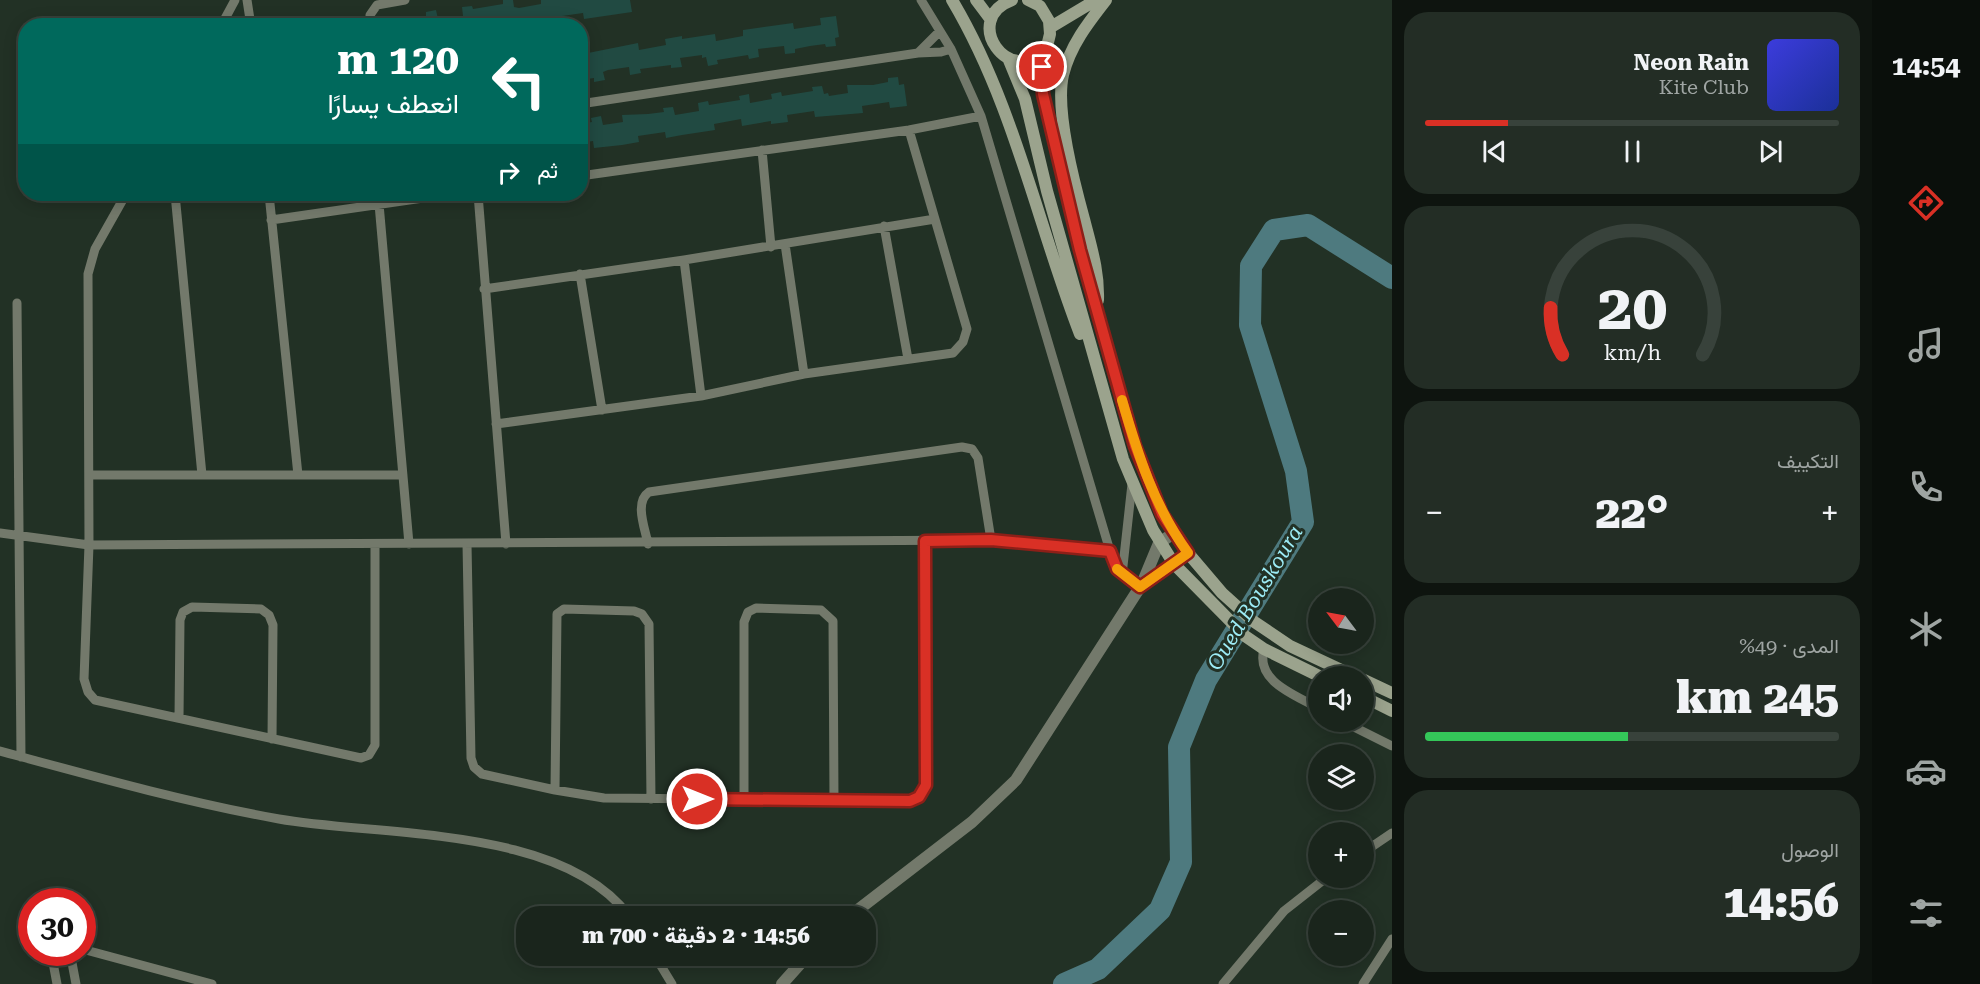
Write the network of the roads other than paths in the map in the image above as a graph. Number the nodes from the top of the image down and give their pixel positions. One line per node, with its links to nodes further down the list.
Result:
1 (235, 0): 11 (street)
2 (247, 0): 12 (street)
3 (405, 0): 13 (street)
4 (921, 0): 16 (street)
5 (952, 0): 43 (main road)
6 (976, 0): 14 (main road)
7 (1012, 0): 14 (main road)
8 (1096, 0): 15 (main road)
9 (1106, 0): 41 (main road)
10 (1034, 1): 15 (main road)
11 (225, 18)
12 (250, 18)
13 (370, 18)
14 (991, 20): 20 (main road)
15 (1051, 27): 17 (main road)
16 (940, 31): 18 (street); 19 (street)
17 (1046, 47): 20 (main road); 41 (main road)
18 (951, 49): 19 (street); 22 (street)
19 (918, 53): 21 (street)
20 (1008, 58): 43 (main road)
21 (588, 103)
22 (981, 116): 23 (street); 65 (street)
23 (909, 130): 24 (street); 32 (street)
24 (762, 150): 25 (street); 36 (street)
25 (588, 175)
26 (122, 201): 48 (street)
27 (177, 201): 49 (street)
28 (270, 201): 33 (street)
29 (402, 201): 31 (street)
30 (478, 201): 39 (street)
31 (380, 204): 33 (street); 51 (street)
32 (935, 219): 34 (street); 42 (street)
33 (271, 220): 50 (street)
34 (884, 226): 35 (street); 42 (street)
35 (786, 244): 36 (street); 44 (street)
36 (771, 247): 37 (street)
37 (684, 260): 38 (street); 45 (street)
38 (580, 274): 39 (street); 46 (street)
39 (484, 289): 47 (street)
40 (17, 303): 55 (street)
41 (1098, 313): 54 (main road)
42 (908, 359): 44 (street)
43 (1094, 359): 52 (main road)
44 (804, 374): 45 (street)
45 (701, 396): 46 (street)
46 (602, 411): 47 (street)
47 (496, 424): 62 (street)
48 (88, 475): 49 (street); 64 (street)
49 (202, 475): 50 (street)
50 (298, 475): 51 (street)
51 (403, 475): 60 (street)
52 (1132, 484): 58 (main road); 68 (street)
53 (0, 533): 55 (street)
54 (1174, 533): 58 (street); 66 (main road)
55 (21, 536): 64 (street); 83 (street)
56 (991, 540): 57 (street); 63 (street); 65 (street)
57 (925, 541): 63 (street); 87 (street)
58 (1159, 543): 67 (main road); 69 (street)
59 (375, 544): 60 (street); 64 (street); 80 (street)
60 (409, 544): 61 (street)
61 (467, 544): 62 (street); 84 (street)
62 (506, 544): 63 (street)
63 (648, 544)
64 (89, 545): 78 (street)
65 (1110, 551): 68 (street)
66 (1188, 553): 67 (street); 71 (main road)
67 (1174, 564): 69 (street); 70 (main road)
68 (1122, 575): 69 (street)
69 (1141, 585): 92 (street)
70 (1264, 649): 72 (main road); 75 (street)
71 (1333, 666)
72 (1308, 671)
73 (1374, 685): 74 (main road)
74 (1392, 693)
75 (1308, 702)
76 (1374, 703): 77 (main road)
77 (1392, 711)
78 (179, 718): 80 (street); 80 (street)
79 (1364, 732): 81 (street)
80 (272, 739)
81 (1392, 746)
82 (0, 751): 83 (street)
83 (21, 757): 91 (street)
84 (555, 790): 85 (street); 85 (street)
85 (651, 799): 86 (street)
86 (744, 800): 87 (street); 87 (street)
87 (834, 800)
88 (1392, 833): 89 (street)
89 (1374, 845)
90 (1313, 888): 104 (street)
91 (620, 906)
92 (863, 906)
93 (1392, 939): 105 (street)
94 (96, 953): 101 (street)
95 (54, 966): 99 (street)
96 (73, 966): 100 (street)
97 (661, 966): 102 (street)
98 (798, 966): 103 (street)
99 (57, 984)
100 (76, 984)
101 (212, 984)
102 (672, 984)
103 (782, 984)
104 (1223, 984)
105 (1363, 984)

